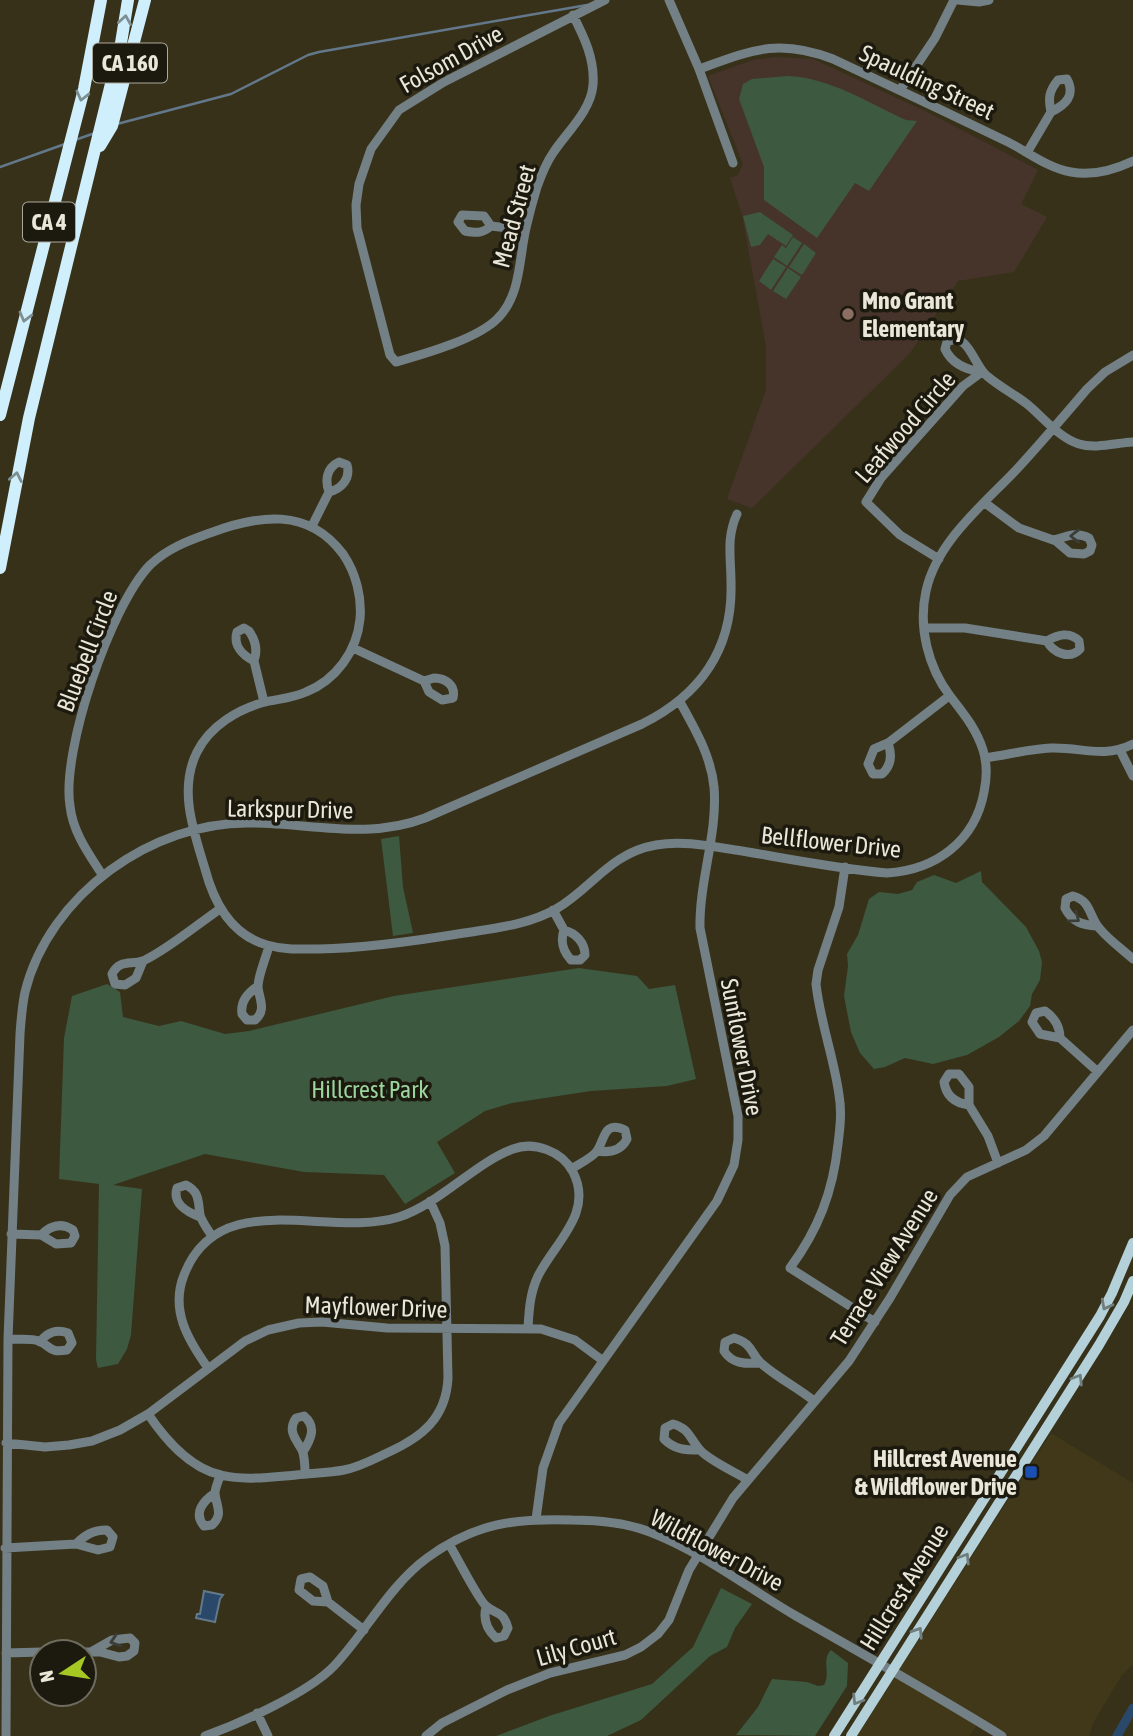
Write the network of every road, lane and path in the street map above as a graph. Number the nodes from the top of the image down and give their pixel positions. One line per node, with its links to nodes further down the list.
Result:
1 (94, 0): 10 (highway, CA 160)
2 (101, 0): 10 (highway, CA 4)
3 (128, 0): 15 (highway, CA 4, one-way to 3)
4 (145, 0): 15 (highway, CA 160)
5 (605, 0): 9 (street, Folsom Drive)
6 (668, 0): 11 (street)
7 (956, 0): 8 (street); 12 (street)
8 (989, 0)
9 (573, 15): 19 (street, Mead Street); 20 (street, Folsom Drive)
10 (96, 30): 22 (highway, CA 4, one-way to 22)
11 (699, 69): 12 (street, Spaulding Street); 17 (street)
12 (900, 90): 14 (street, Spaulding Street)
13 (1051, 112): 14 (street)
14 (1028, 151): 16 (street, Spaulding Street)
15 (92, 158): 31 (highway, CA 4, one-way to 15)
16 (1133, 161)
17 (733, 163)
18 (491, 226): 19 (street)
19 (525, 230): 20 (street, Mead Street)
20 (390, 355)
21 (1133, 355): 23 (street, Bellflower Drive)
22 (0, 415)
23 (1054, 428): 24 (street); 26 (street, Bellflower Drive); 30 (street, Leafwood Circle)
24 (1133, 442)
25 (329, 492): 28 (street)
26 (985, 503): 29 (street); 30 (street, Bellflower Drive)
27 (737, 514): 39 (street, Larkspur Drive)
28 (312, 526): 34 (street, Bluebell Circle); 48 (street, Bluebell Circle)
29 (1053, 540)
30 (939, 559): 32 (street, Bellflower Drive)
31 (0, 568)
32 (924, 628): 33 (street); 37 (street, Bellflower Drive)
33 (1047, 641)
34 (353, 648): 36 (street); 38 (street, Bluebell Circle)
35 (254, 661): 38 (street)
36 (424, 681)
37 (950, 695): 40 (street); 43 (street, Bellflower Drive)
38 (264, 702): 45 (street, Bluebell Circle)
39 (680, 702): 45 (street, Larkspur Drive); 46 (street, Sunflower Drive)
40 (888, 743)
41 (1133, 744): 42 (street)
42 (1120, 750): 43 (street); 44 (street)
43 (985, 758): 47 (street, Bellflower Drive)
44 (1133, 776)
45 (194, 830): 48 (street, Larkspur Drive); 49 (street, Bellflower Drive)
46 (708, 846): 47 (street, Bellflower Drive); 50 (street, Bellflower Drive); 76 (street, Sunflower Drive)
47 (845, 867): 71 (street)
48 (103, 876): 66 (street, Larkspur Drive)
49 (220, 909): 53 (street, Bellflower Drive); 55 (street)
50 (554, 910): 52 (street); 53 (street, Bellflower Drive)
51 (1097, 926): 54 (street)
52 (564, 930)
53 (269, 946): 56 (street)
54 (1133, 959)
55 (143, 961)
56 (258, 986)
57 (1133, 1030): 59 (street, Terrace View Avenue)
58 (1060, 1038): 59 (street)
59 (1098, 1072): 62 (street, Terrace View Avenue)
60 (969, 1105): 62 (street)
61 (597, 1151): 63 (street)
62 (998, 1163): 71 (street, Terrace View Avenue)
63 (572, 1169): 64 (street); 72 (street)
64 (430, 1201): 68 (street); 73 (street)
65 (200, 1217): 68 (street)
66 (11, 1234): 67 (street); 74 (street, Larkspur Drive)
67 (41, 1235)
68 (212, 1236): 78 (street)
69 (1133, 1243): 79 (main road, Hillcrest Avenue, one-way to 79)
70 (1133, 1281): 82 (main road, Hillcrest Avenue, one-way to 70)
71 (875, 1322): 80 (street, Terrace View Avenue)
72 (528, 1328): 73 (street, Mayflower Drive); 76 (street, Mayflower Drive)
73 (447, 1329): 78 (street, Mayflower Drive); 86 (street)
74 (8, 1339): 75 (street); 83 (street, Larkspur Drive)
75 (40, 1342)
76 (603, 1360): 90 (street, Sunflower Drive)
77 (760, 1363): 80 (street)
78 (208, 1368): 81 (street, Mayflower Drive)
79 (1057, 1384): 82 (main road); 100 (main road, Hillcrest Avenue)
80 (814, 1401): 88 (street, Terrace View Avenue)
81 (148, 1414): 83 (street, Mayflower Drive); 87 (street)
82 (1041, 1437): 101 (main road, Hillcrest Avenue, one-way to 82)
83 (6, 1443): 93 (street, Larkspur Drive)
84 (699, 1450): 88 (street)
85 (303, 1452): 86 (street)
86 (305, 1474): 87 (street)
87 (220, 1475): 89 (street)
88 (748, 1480): 94 (street, Terrace View Avenue)
89 (215, 1493)
90 (536, 1519): 92 (street, Wildflower Drive); 94 (street, Wildflower Drive)
91 (76, 1544): 93 (street)
92 (449, 1544): 96 (street); 97 (street, Wildflower Drive)
93 (5, 1548): 98 (street, Larkspur Drive)
94 (697, 1557): 100 (street, Wildflower Drive); 106 (street, Lily Court)
95 (328, 1602): 97 (street)
96 (486, 1607)
97 (364, 1630): 102 (street, Wildflower Drive)
98 (6, 1653): 99 (street); 103 (street, Larkspur Drive)
99 (28, 1653)
100 (880, 1664): 101 (street, Wildflower Drive); 107 (main road, Hillcrest Avenue, one-way to 107)
101 (893, 1671): 108 (main road, Hillcrest Avenue); 109 (street, Wildflower Drive)
102 (257, 1713): 104 (street, Wildflower Drive); 105 (street)
103 (6, 1736)
104 (205, 1736)
105 (268, 1736)
106 (426, 1736)
107 (835, 1736)
108 (851, 1736)
109 (1002, 1736)

